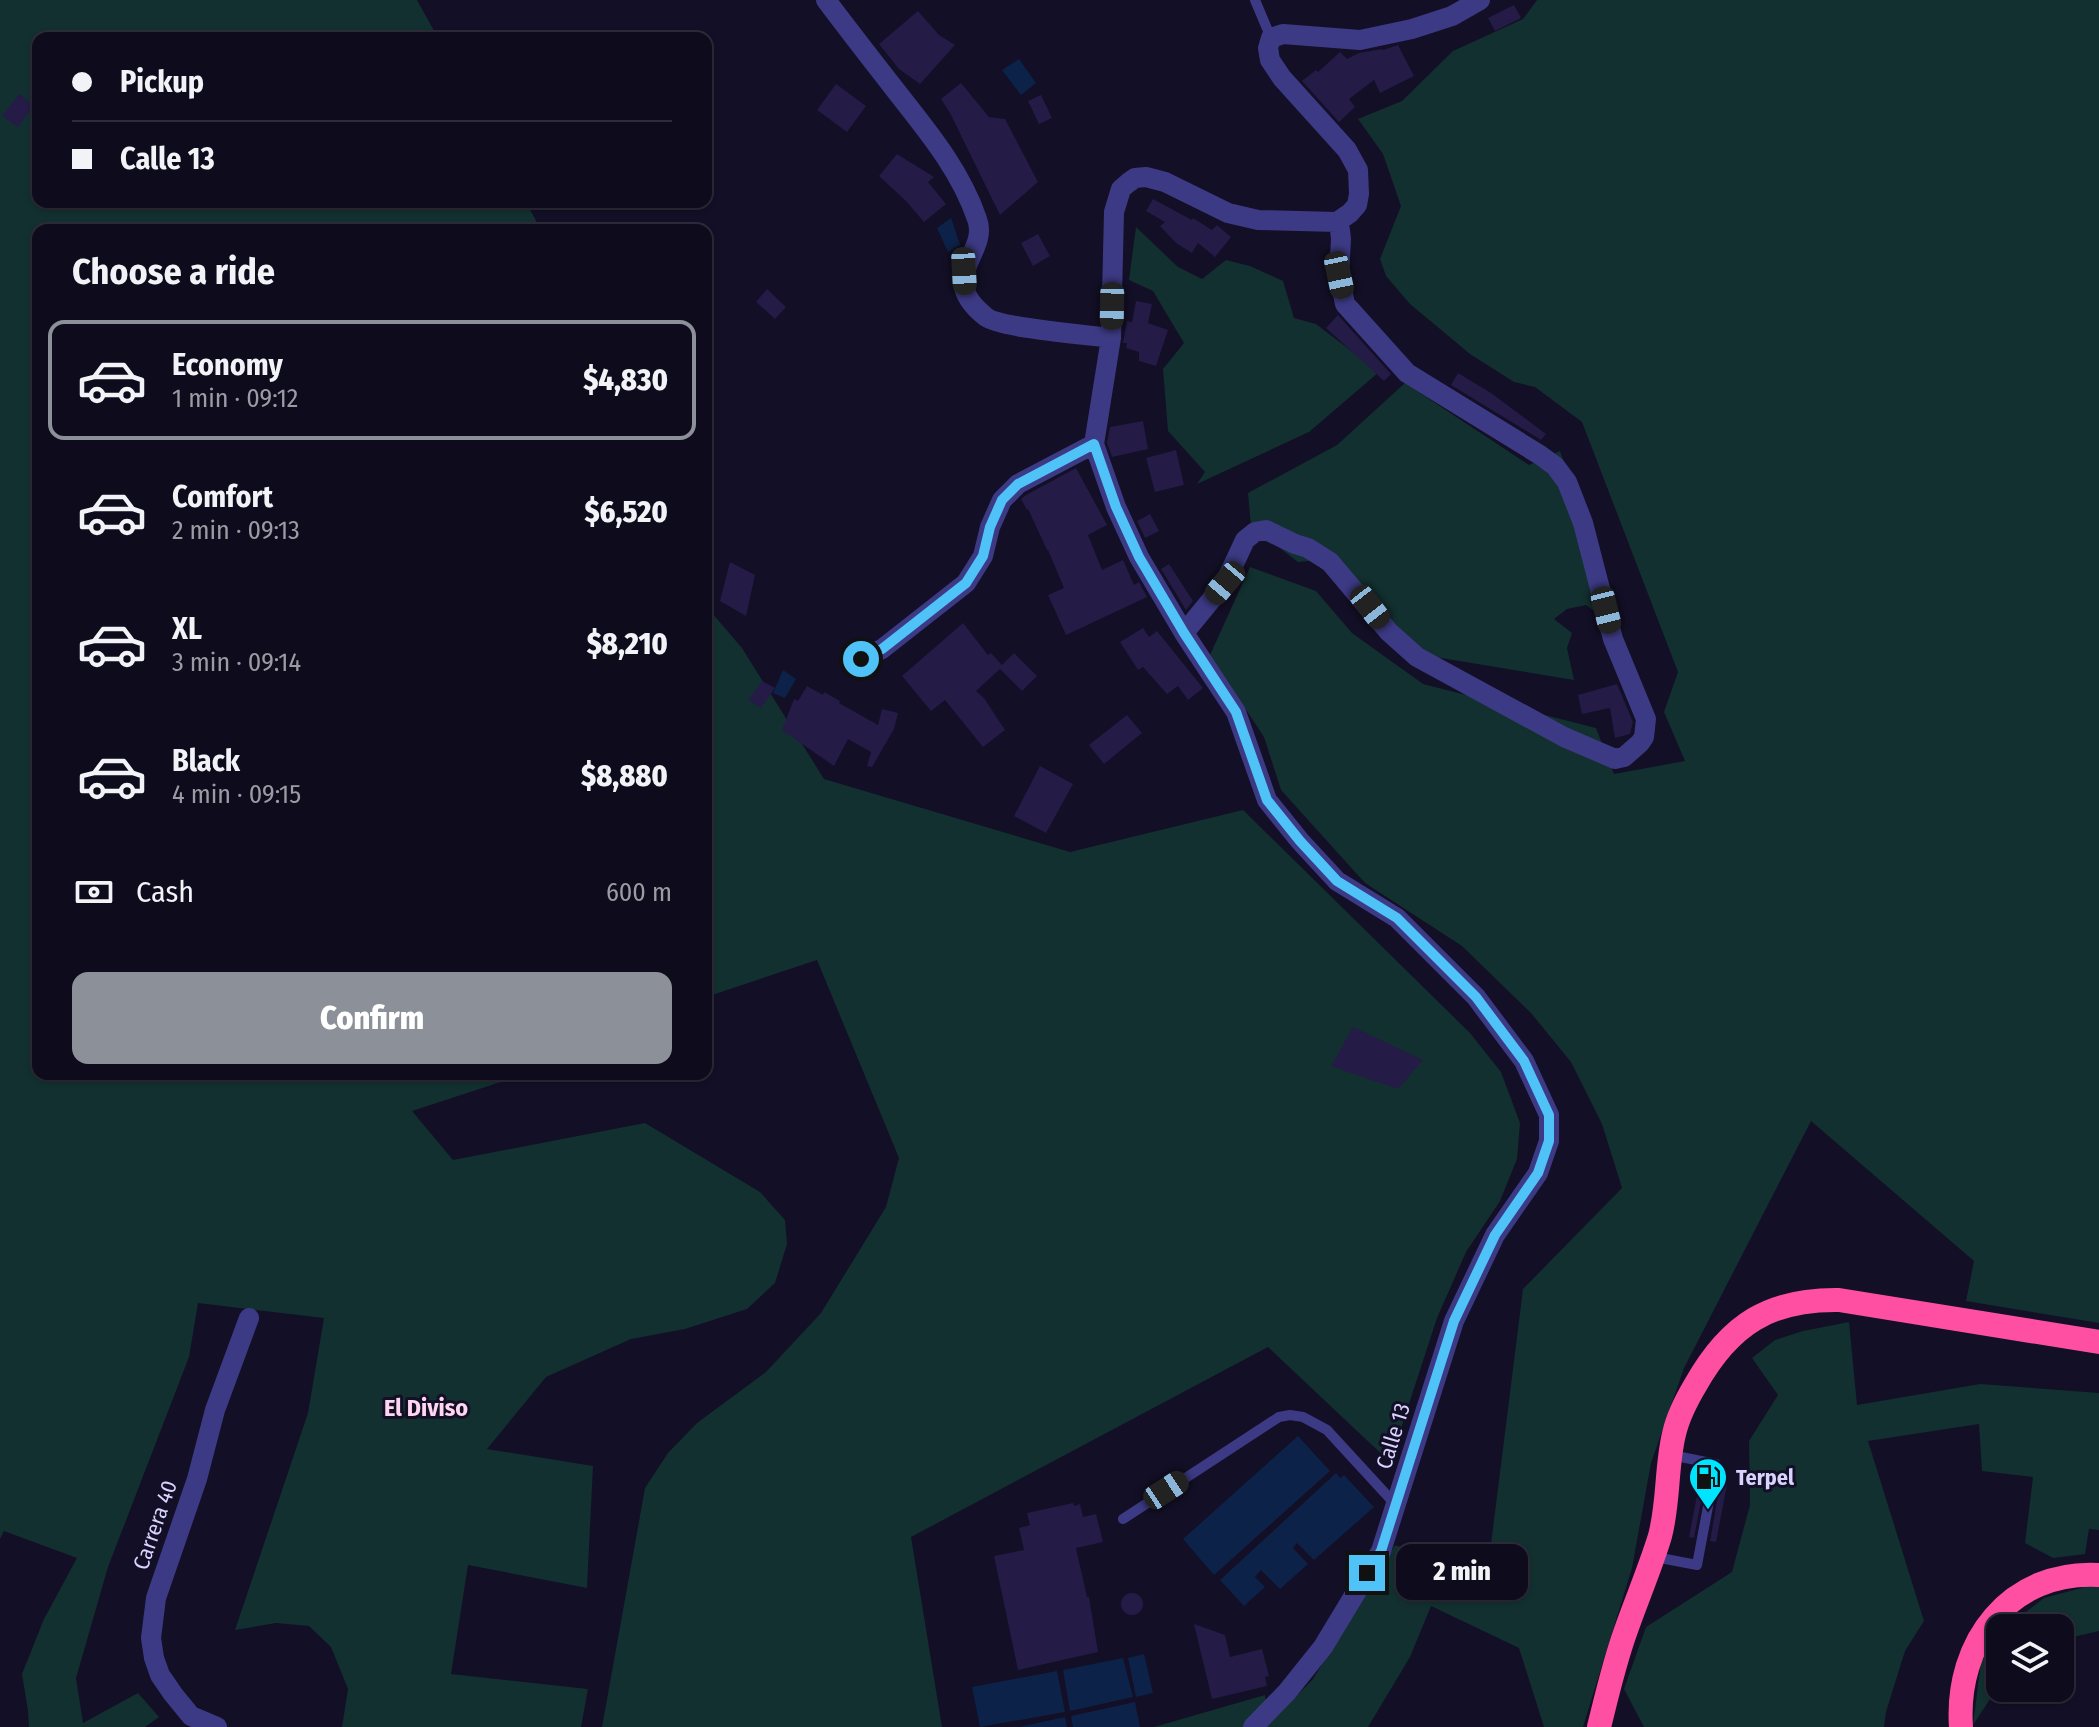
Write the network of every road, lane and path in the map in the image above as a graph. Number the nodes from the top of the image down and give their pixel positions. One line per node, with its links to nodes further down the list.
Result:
1 (826, 0): 6 (street)
2 (1255, 0): 4 (lane)
3 (1480, 0): 4 (street)
4 (1271, 38): 5 (street)
5 (1337, 222): 6 (street); 8 (street)
6 (1111, 338): 7 (street)
7 (1094, 444): 8 (street); 9 (street)
8 (1184, 633): 13 (street, Calle 13)
9 (861, 659)
10 (249, 1318): 17 (street, Carrera 40)
11 (2099, 1342): 12 (highway)
12 (1670, 1455): 15 (highway); 15 (lane)
13 (1396, 1505): 14 (lane); 18 (street, Calle 13)
14 (1123, 1519)
15 (1653, 1557): 19 (highway)
16 (2099, 1575): 20 (highway)
17 (217, 1727)
18 (1253, 1727)
19 (1599, 1727)
20 (1961, 1727)

